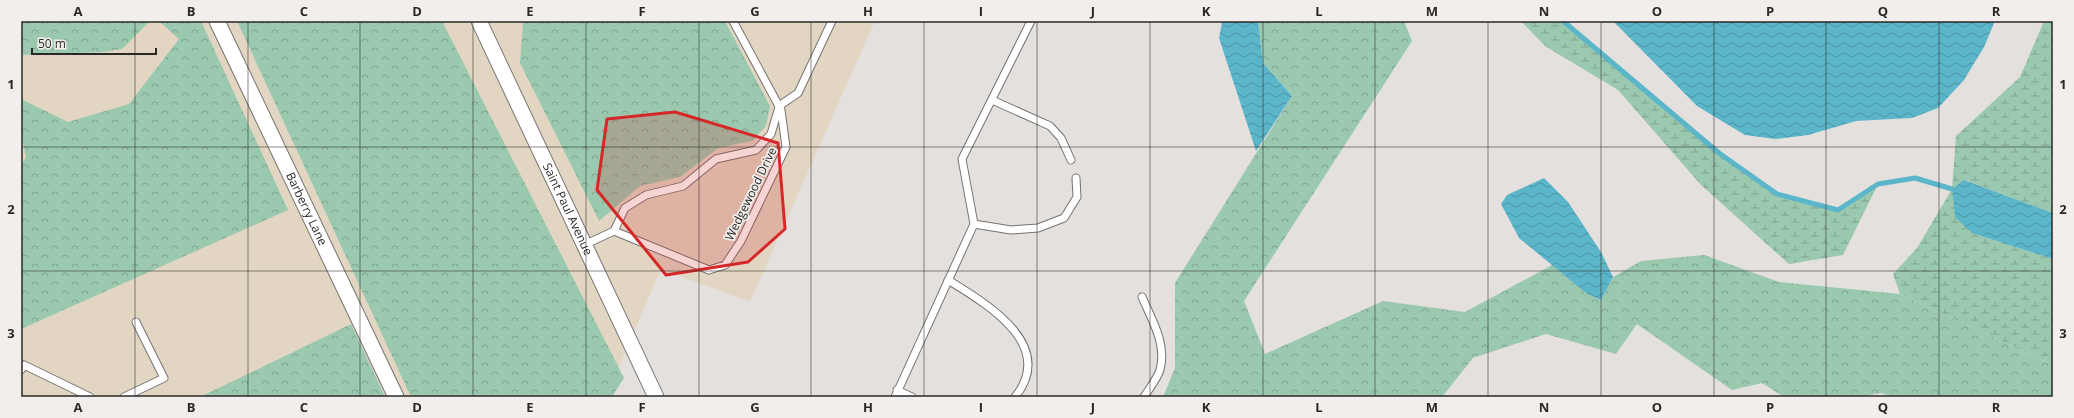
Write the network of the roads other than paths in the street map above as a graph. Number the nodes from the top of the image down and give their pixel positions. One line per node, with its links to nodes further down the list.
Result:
1 (217, 21): 20 (street, Barberry Lane)
2 (479, 21): 12 (street, Saint Paul Avenue)
3 (733, 21): 7 (lane, Wedgewood Drive)
4 (832, 21): 7 (lane)
5 (1031, 21): 6 (lane)
6 (992, 100): 8 (lane); 10 (lane)
7 (779, 106): 11 (lane, Wedgewood Drive); 11 (lane, Wedgewood Drive)
8 (1071, 160)
9 (1076, 178): 10 (lane)
10 (974, 224): 13 (lane)
11 (614, 231): 12 (lane)
12 (584, 245): 21 (street, Saint Paul Avenue)
13 (948, 280): 17 (lane); 23 (lane)
14 (1142, 297): 24 (lane)
15 (136, 322): 19 (lane)
16 (21, 370): 18 (lane)
17 (896, 394): 22 (lane)
18 (90, 397)
19 (124, 397)
20 (396, 397)
21 (656, 397)
22 (912, 397)
23 (1015, 397)
24 (1144, 397)

